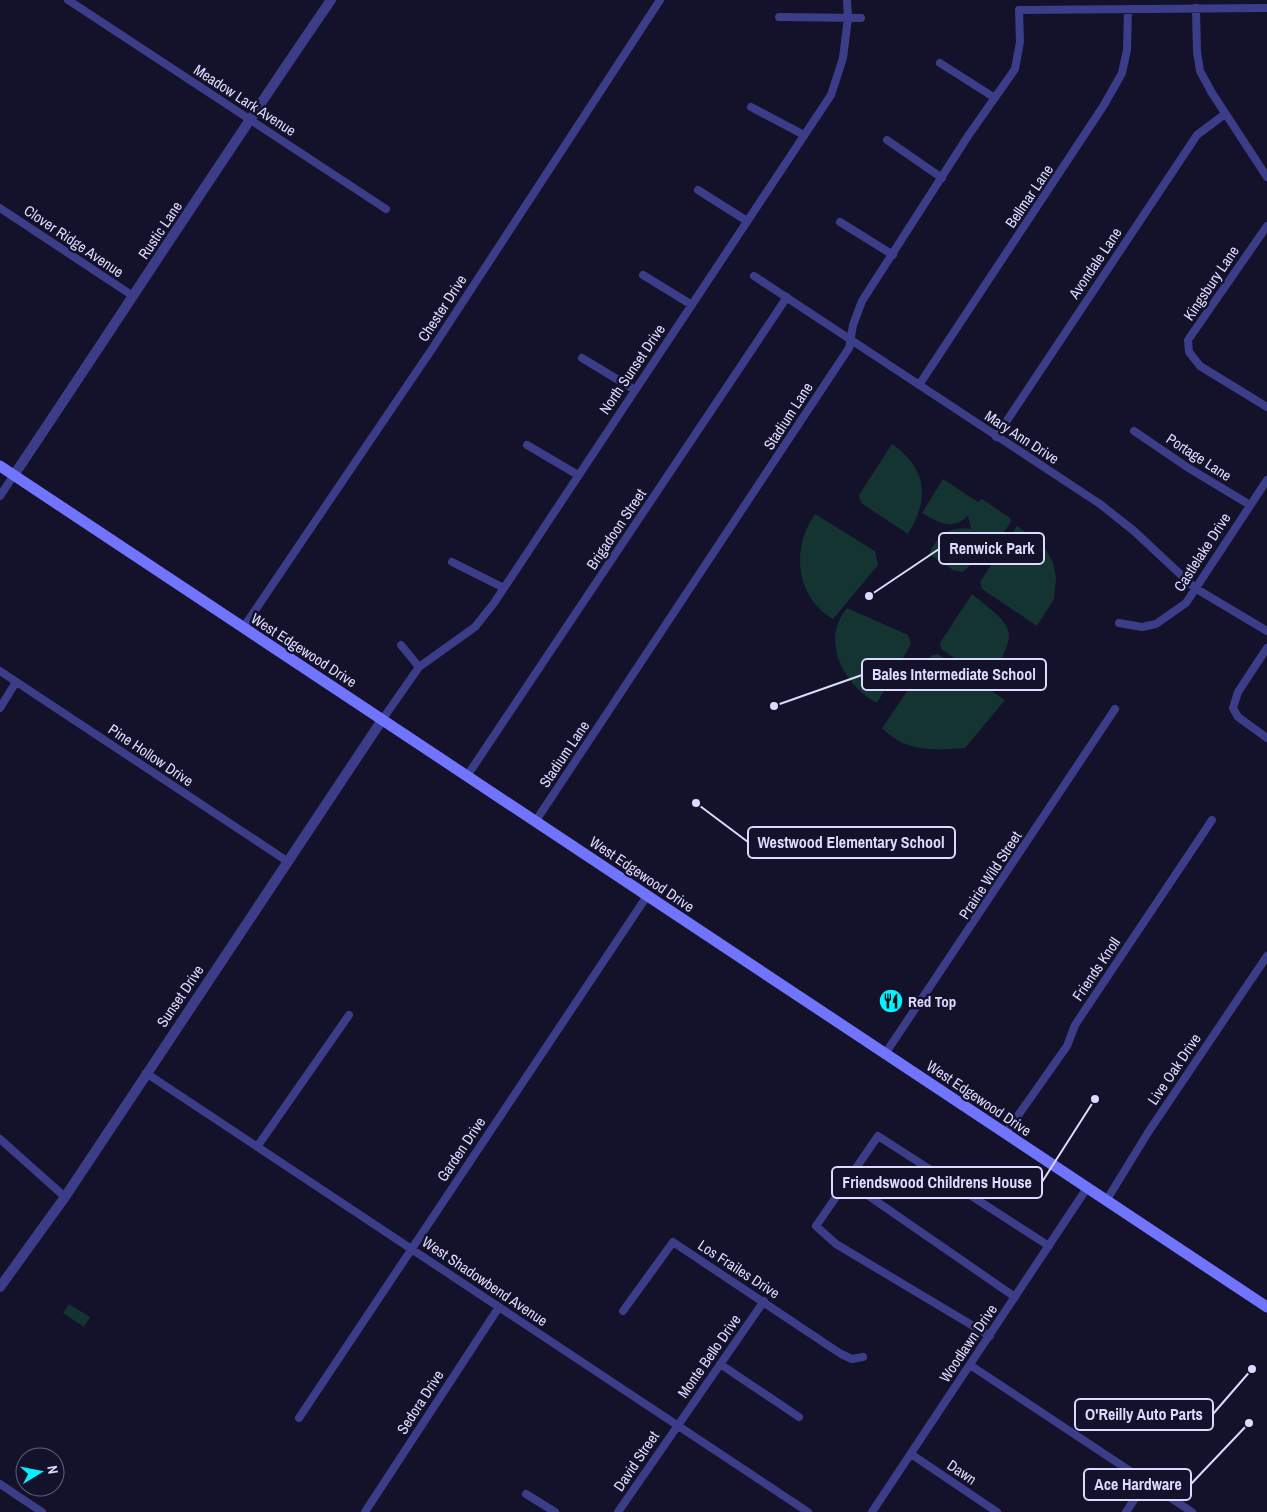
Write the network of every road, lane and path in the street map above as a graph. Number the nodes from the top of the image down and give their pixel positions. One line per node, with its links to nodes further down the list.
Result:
1 (68, 0): 15 (street, Meadow Lark Avenue)
2 (331, 0): 15 (street, Rustic Lane)
3 (660, 0): 50 (street, Chester Drive)
4 (847, 0): 9 (street, North Sunset Drive)
5 (1196, 8): 6 (street); 7 (street); 14 (street)
6 (1267, 8)
7 (1128, 9): 12 (street, Stadium Lane); 34 (street, Bellmar Lane)
8 (779, 17): 9 (street)
9 (848, 18): 10 (street); 16 (street, North Sunset Drive)
10 (861, 18)
11 (940, 63): 12 (street)
12 (995, 98): 19 (street, Stadium Lane)
13 (751, 107): 16 (street)
14 (1226, 114): 18 (street); 38 (street, Avondale Lane)
15 (249, 120): 22 (street, Meadow Lark Avenue); 29 (street, Rustic Lane)
16 (804, 135): 23 (street, North Sunset Drive)
17 (887, 140): 19 (street)
18 (1267, 177)
19 (942, 178): 26 (street, Stadium Lane)
20 (698, 190): 23 (street)
21 (0, 208): 29 (street, Clover Ridge Avenue)
22 (386, 209)
23 (747, 221): 31 (street, North Sunset Drive)
24 (840, 222): 26 (street)
25 (1267, 226): 36 (street, Kingsbury Lane)
26 (893, 255): 32 (street, Stadium Lane)
27 (643, 275): 31 (street)
28 (754, 276): 30 (street, Mary Ann Drive)
29 (134, 296): 41 (street, Rustic Lane)
30 (786, 297): 32 (street, Mary Ann Drive); 61 (street, Brigadoon Street)
31 (692, 305): 35 (street, North Sunset Drive)
32 (851, 340): 34 (street, Mary Ann Drive); 63 (street, Stadium Lane)
33 (582, 358): 35 (street)
34 (919, 385): 38 (street, Mary Ann Drive)
35 (635, 390): 42 (street, North Sunset Drive)
36 (1267, 407)
37 (1134, 431): 45 (street, Portage Lane)
38 (996, 436): 48 (street, Mary Ann Drive)
39 (527, 445): 42 (street)
40 (0, 466): 41 (main road, West Edgewood Drive)
41 (14, 475): 44 (street); 50 (main road, West Edgewood Drive)
42 (578, 475): 47 (street, North Sunset Drive)
43 (1267, 480): 45 (street, Castlelake Drive)
44 (0, 496)
45 (1250, 505): 48 (street, Castlelake Drive)
46 (452, 562): 47 (street)
47 (504, 588): 54 (street, North Sunset Drive)
48 (1194, 588): 49 (street, Castlelake Drive); 51 (street, Mary Ann Drive)
49 (1119, 623)
50 (243, 628): 59 (main road, West Edgewood Drive)
51 (1267, 631)
52 (401, 645): 54 (street)
53 (1267, 648): 60 (street)
54 (419, 667): 59 (street, North Sunset Drive)
55 (0, 671): 56 (street, Pine Hollow Drive)
56 (16, 682): 57 (street); 64 (street, Pine Hollow Drive)
57 (0, 708)
58 (1116, 709): 68 (street, Prairie Wild Street)
59 (382, 720): 61 (main road, West Edgewood Drive); 64 (street, Sunset Drive)
60 (1267, 738)
61 (467, 776): 63 (main road, West Edgewood Drive)
62 (1212, 820): 70 (street, Friends Knoll)
63 (536, 822): 65 (main road, West Edgewood Drive)
64 (287, 861): 69 (street, Sunset Drive)
65 (647, 896): 68 (main road, West Edgewood Drive); 78 (street, Garden Drive)
66 (1267, 956): 76 (street, Live Oak Drive)
67 (349, 1015): 72 (street)
68 (885, 1054): 70 (main road, West Edgewood Drive)
69 (146, 1073): 72 (street, West Shadowbend Avenue); 75 (street, Sunset Drive)
70 (1005, 1134): 74 (main road, West Edgewood Drive)
71 (0, 1140): 75 (street)
72 (257, 1147): 78 (street, West Shadowbend Avenue)
73 (847, 1181): 77 (street); 80 (street); 85 (street)
74 (1087, 1188): 76 (main road, West Edgewood Drive); 77 (street, Woodlawn Drive)
75 (65, 1197): 79 (street, Sunset Drive)
76 (1106, 1201): 82 (main road, West Edgewood Drive)
77 (1049, 1246): 80 (street, Woodlawn Drive)
78 (410, 1249): 83 (street, West Shadowbend Avenue); 90 (street, Garden Drive)
79 (0, 1287)
80 (1015, 1297): 85 (street, Woodlawn Drive)
81 (764, 1301): 84 (street, Los Frailes Drive); 86 (street, Los Frailes Drive); 87 (street, Monte Bello Drive)
82 (1267, 1307)
83 (499, 1308): 91 (street, West Shadowbend Avenue); 97 (street, Sedora Drive)
84 (623, 1311)
85 (990, 1336): 88 (street, Woodlawn Drive)
86 (863, 1357)
87 (720, 1364): 89 (street); 91 (street, Monte Bello Drive)
88 (970, 1365): 92 (street, Woodlawn Drive); 93 (street)
89 (799, 1417)
90 (298, 1418)
91 (677, 1426): 99 (street, David Street); 100 (street, West Shadowbend Avenue)
92 (911, 1454): 101 (street, Woodlawn Drive); 102 (street, Dawn)
93 (1146, 1482): 103 (street); 104 (street)
94 (0, 1484): 96 (street)
95 (526, 1494): 98 (street)
96 (42, 1512)
97 (364, 1512)
98 (555, 1512)
99 (618, 1512)
100 (808, 1512)
101 (872, 1512)
102 (997, 1512)
103 (1126, 1512)
104 (1192, 1512)

